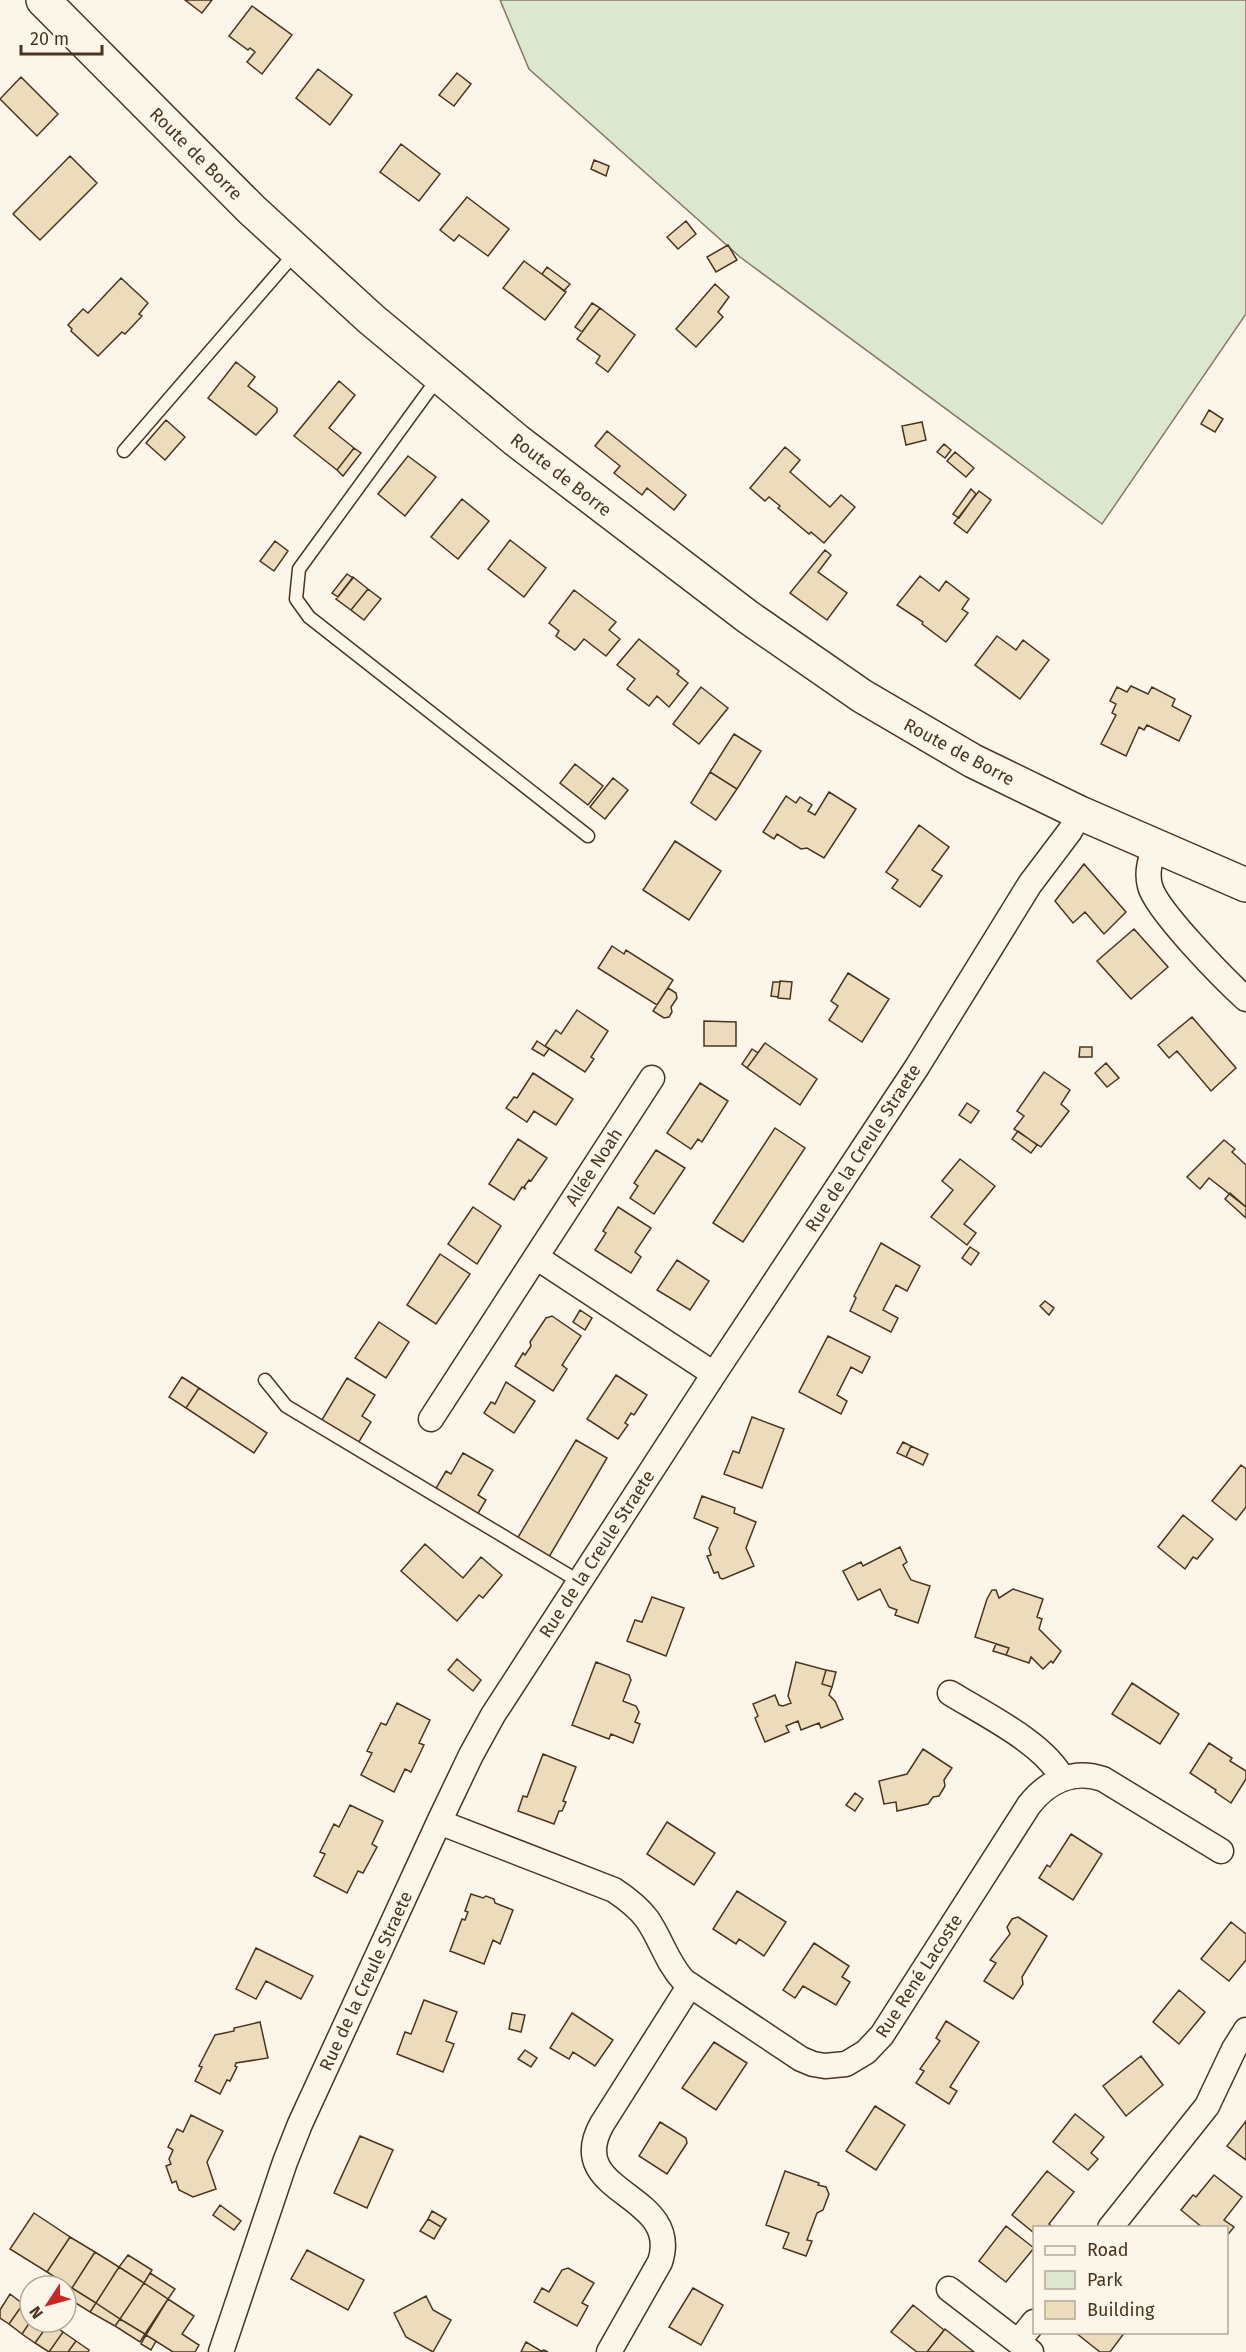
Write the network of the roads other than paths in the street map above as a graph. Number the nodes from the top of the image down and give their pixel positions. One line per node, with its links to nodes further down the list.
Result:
1 (43, 0): 2 (main road, Route de Borre)
2 (296, 251): 3 (main road, Route de Borre); 4 (lane)
3 (439, 377): 5 (main road, Route de Borre); 6 (lane)
4 (124, 450)
5 (1080, 813): 7 (main road, Route de Borre); 12 (street, Rue de la Creule Straete)
6 (588, 836)
7 (1155, 845): 8 (main road, Route de Borre); 9 (street)
8 (1246, 885)
9 (1246, 999)
10 (652, 1078): 11 (street, Allée Noah)
11 (536, 1257): 12 (street); 14 (street, Allée Noah)
12 (714, 1374): 15 (street, Rue de la Creule Straete)
13 (265, 1380): 15 (lane)
14 (431, 1419)
15 (580, 1582): 18 (street, Rue de la Creule Straete)
16 (950, 1693): 17 (street)
17 (1062, 1778): 19 (street); 20 (street, Rue René Lacoste)
18 (439, 1822): 20 (street, Rue René Lacoste); 26 (street, Rue de la Creule Straete)
19 (1221, 1851)
20 (690, 1985): 27 (street)
21 (1246, 2030): 22 (street)
22 (1112, 2226)
23 (949, 2289): 25 (street)
24 (1033, 2327): 25 (street)
25 (1024, 2347)
26 (221, 2352)
27 (609, 2352)

